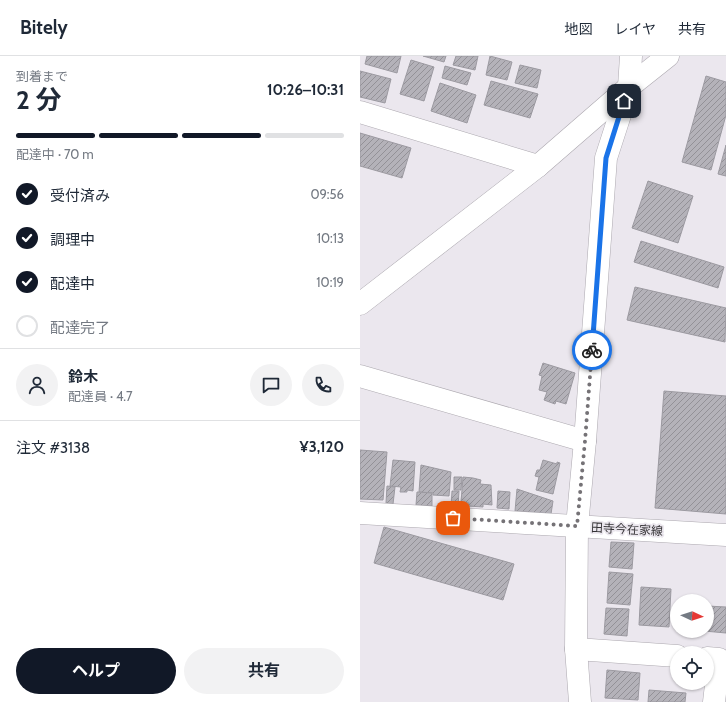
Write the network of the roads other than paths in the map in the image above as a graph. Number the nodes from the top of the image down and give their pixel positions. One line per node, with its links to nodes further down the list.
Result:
1 (631, 56): 3 (street)
2 (668, 56): 3 (street)
3 (629, 87): 5 (street); 8 (street)
4 (360, 112): 5 (street)
5 (538, 166): 6 (street)
6 (360, 304)
7 (360, 376): 8 (street)
8 (585, 441): 10 (street)
9 (360, 512): 10 (street, 田寺今在家線)
10 (577, 526): 11 (street, 田寺今在家線); 12 (street)
11 (726, 535)
12 (576, 649): 13 (street); 15 (street)
13 (670, 656)
14 (717, 658): 16 (street)
15 (580, 702)
16 (714, 702)

